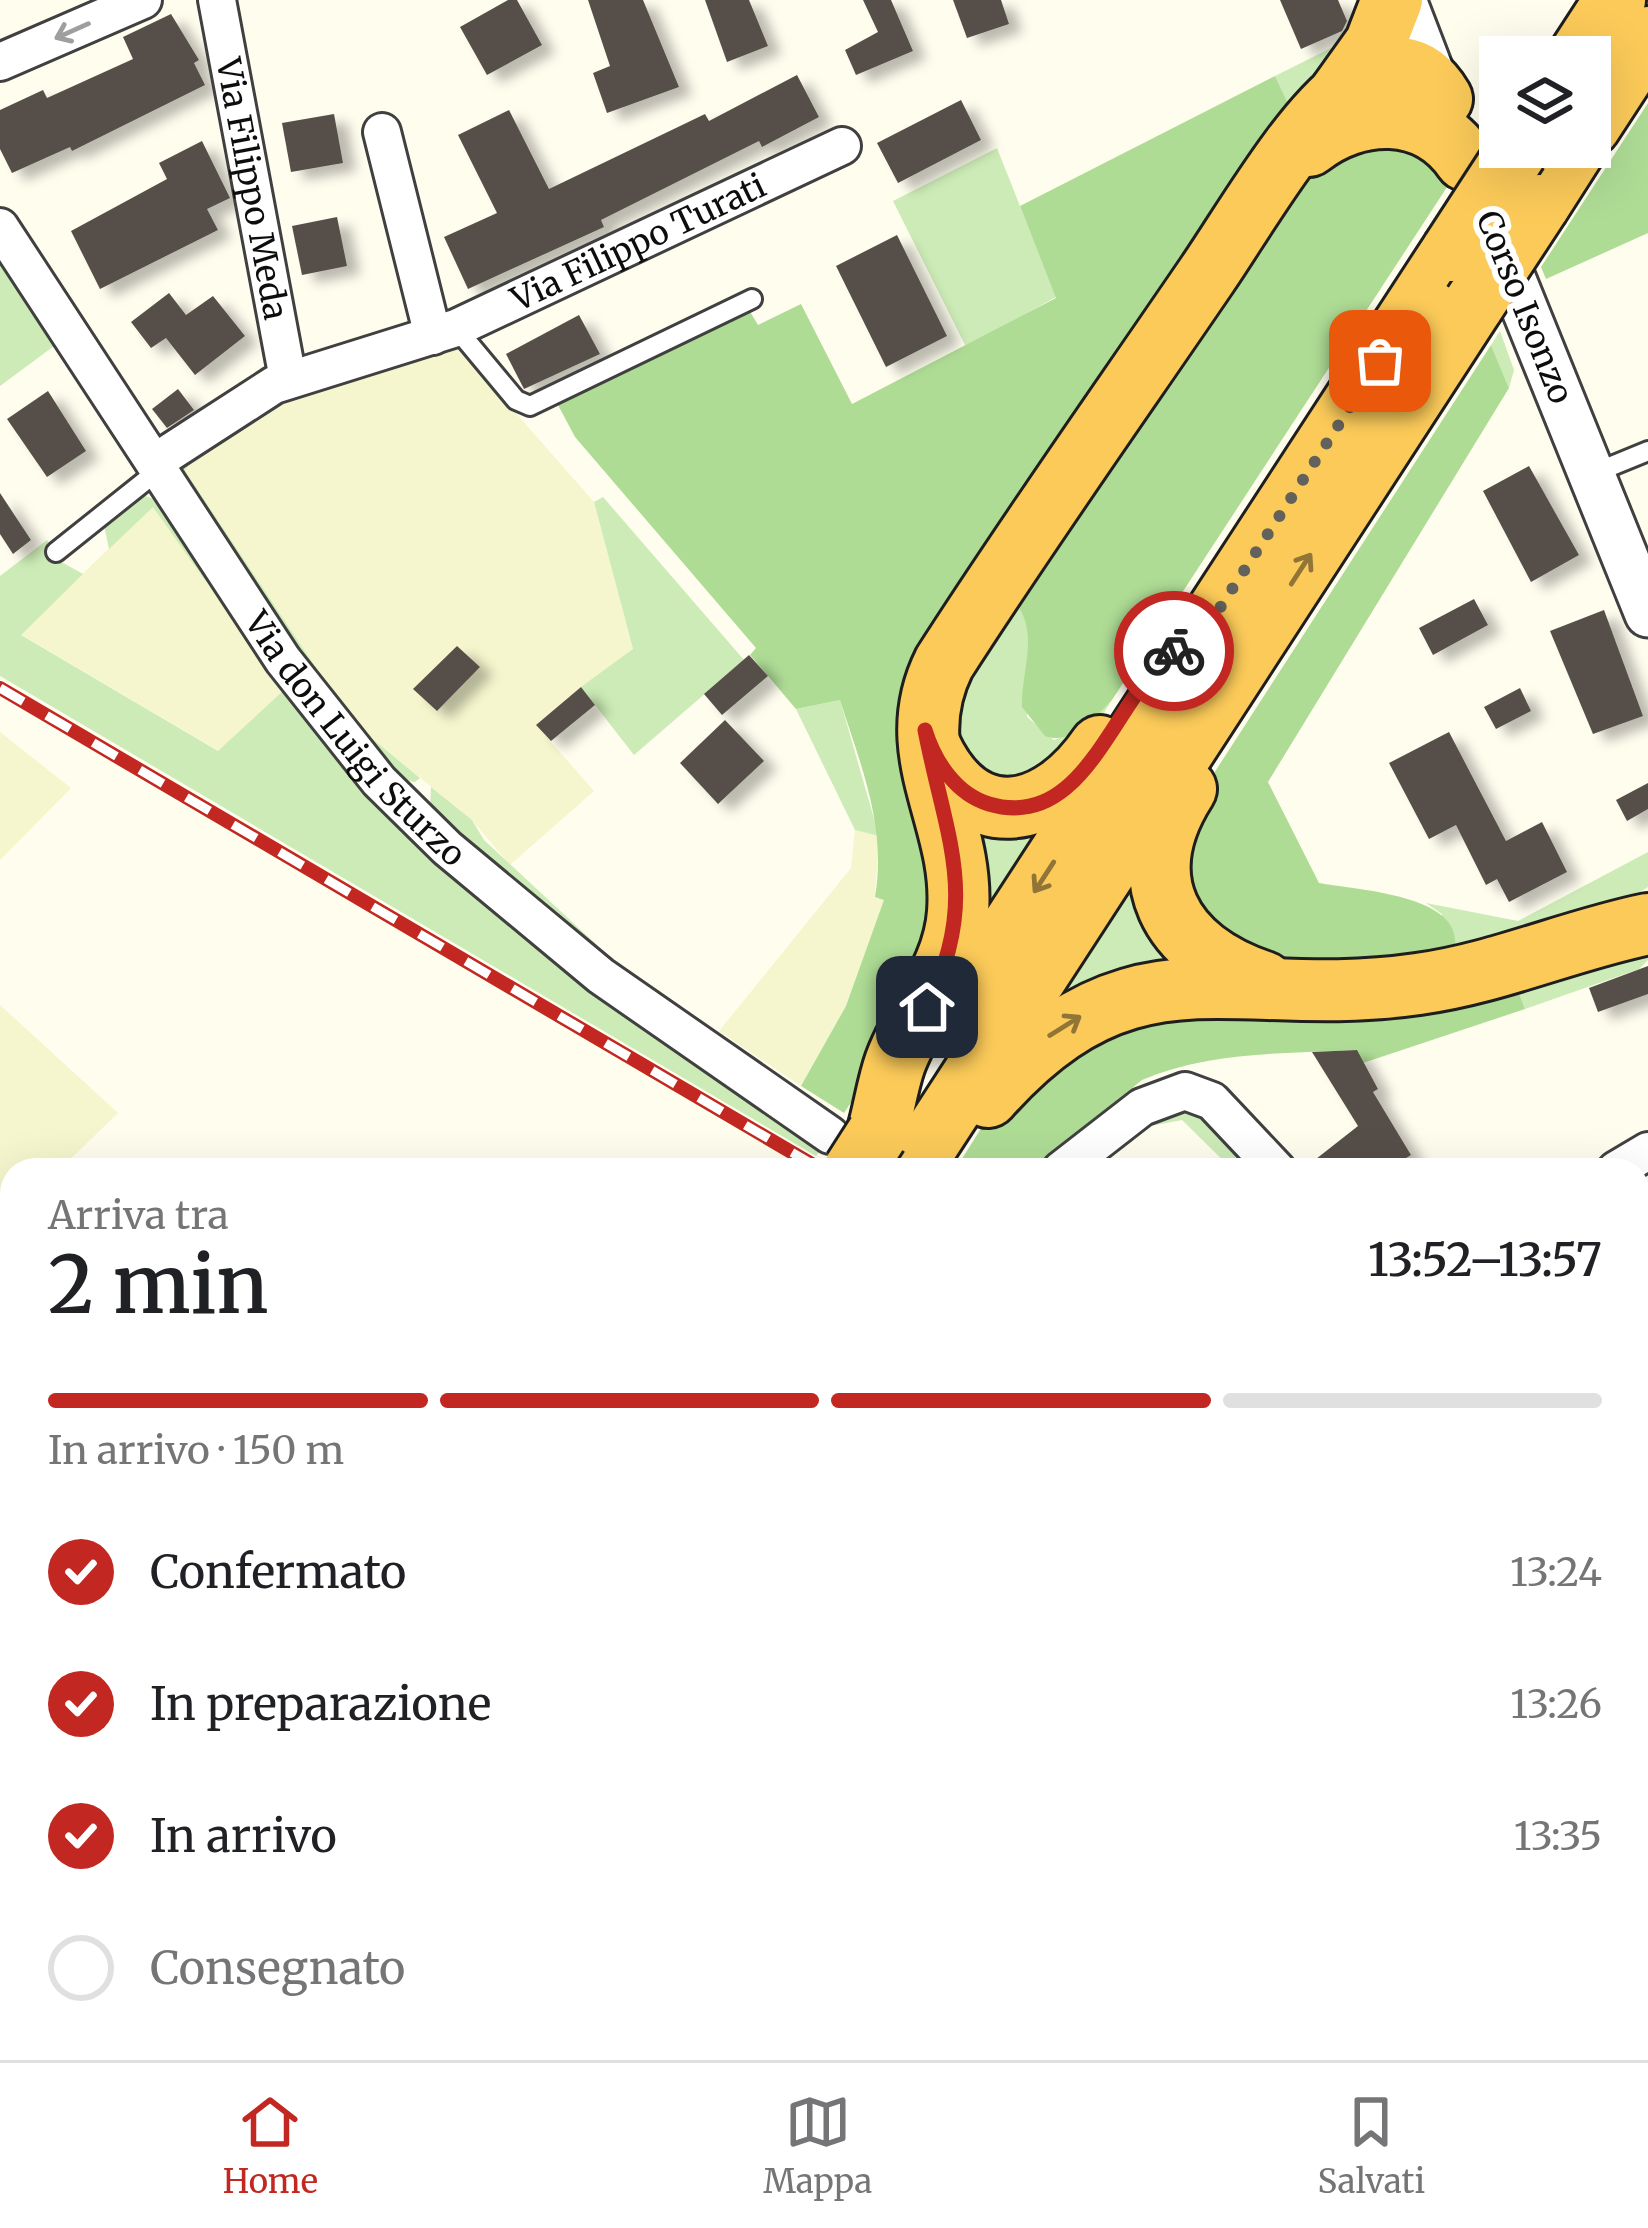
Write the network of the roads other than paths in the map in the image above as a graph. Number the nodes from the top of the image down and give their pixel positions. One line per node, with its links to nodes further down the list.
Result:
1 (143, 0): 5 (street, one-way to 5)
2 (218, 0): 16 (street, Via Filippo Meda)
3 (1392, 0): 6 (highway)
4 (1423, 56): 6 (highway); 7 (street, Corso Isonzo)
5 (0, 62)
6 (1353, 110): 10 (highway); 23 (highway)
7 (1479, 127)
8 (382, 132): 15 (street)
9 (842, 146): 15 (street, Via Filippo Turati)
10 (1479, 152)
11 (1509, 168): 22 (highway, bridge)
12 (1511, 168): 19 (street, Corso Isonzo)
13 (0, 226): 18 (street, Via don Luigi Sturzo)
14 (752, 299): 15 (lane)
15 (444, 332): 16 (street, Via Filippo Turati)
16 (288, 379): 18 (street, Via Filippo Turati)
17 (1648, 451): 19 (lane)
18 (157, 465): 20 (lane); 28 (street, Via don Luigi Sturzo)
19 (1592, 474): 21 (street, Corso Isonzo)
20 (56, 552)
21 (1646, 601)
22 (1235, 628): 23 (highway); 27 (highway); 28 (highway)
23 (925, 730): 28 (highway)
24 (1648, 903): 26 (highway)
25 (1648, 925): 26 (highway)
26 (1582, 942): 27 (highway)
27 (1305, 991): 28 (highway, one-way to 27)
28 (878, 1154)
29 (1076, 1158): 30 (street)
30 (1266, 1158)

